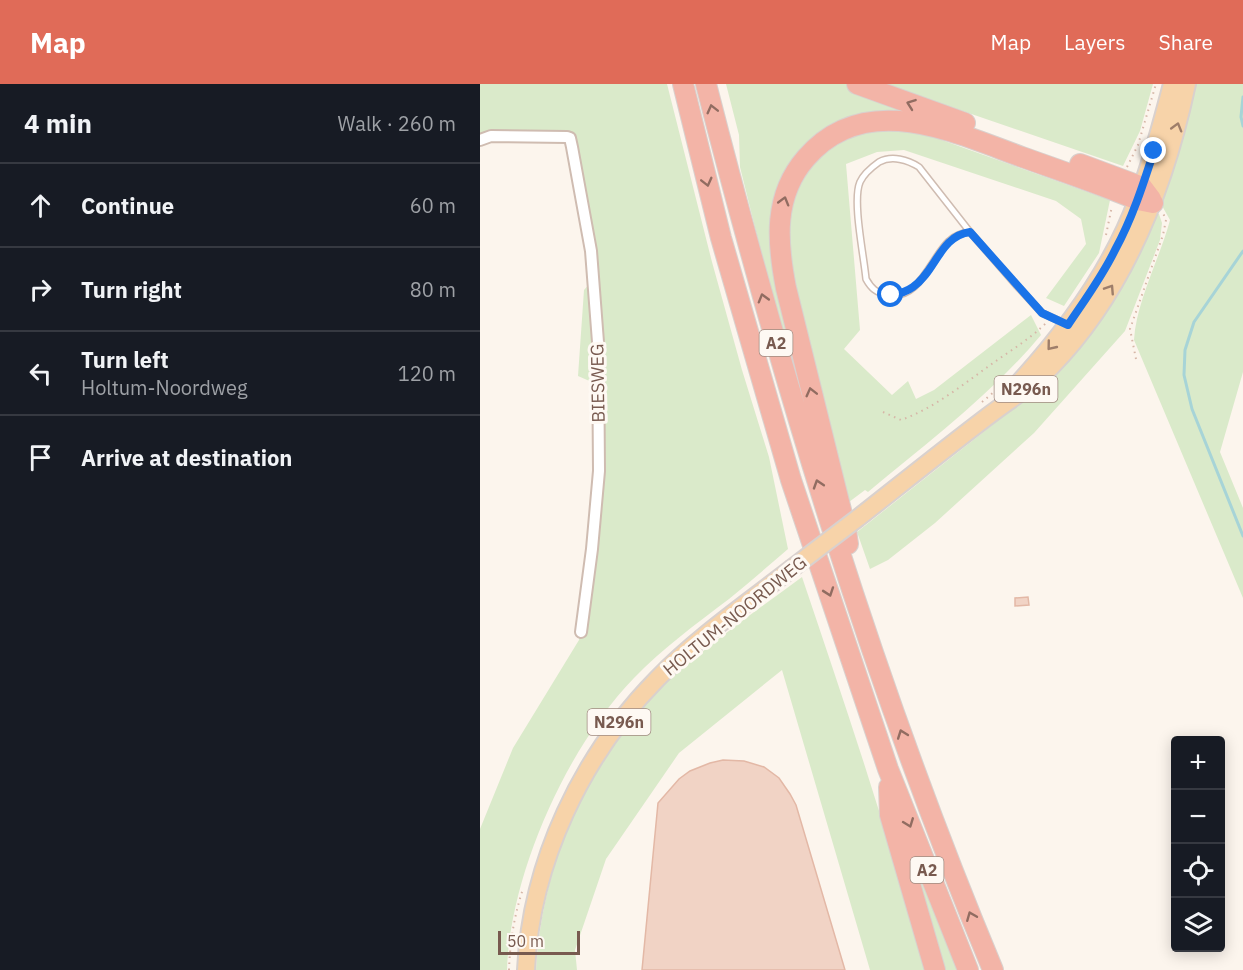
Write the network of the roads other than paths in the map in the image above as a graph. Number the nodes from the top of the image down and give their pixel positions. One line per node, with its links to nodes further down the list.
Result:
1 (683, 84): 12 (highway, A2, one-way to 12)
2 (706, 84): 10 (highway, A2, one-way to 2)
3 (857, 84): 7 (highway, one-way to 3)
4 (1172, 84): 7 (main road, HOLTUM-NOORDWEG / N296n)
5 (1187, 84): 7 (main road, HOLTUM-NOORDWEG / N296n, one-way to 5)
6 (480, 140): 11 (street, BIESWEG)
7 (1144, 196): 9 (main road, HOLTUM-NOORDWEG / N296n); 10 (highway, A2, one-way to 7)
8 (970, 232): 8 (lane); 9 (lane)
9 (1075, 328): 13 (main road, HOLTUM-NOORDWEG / N296n, bridge)
10 (856, 600): 16 (highway, A2, one-way to 10)
11 (581, 632)
12 (888, 769): 14 (highway, A2); 15 (highway, A2, one-way to 15)
13 (526, 970)
14 (935, 970)
15 (968, 970)
16 (993, 970)

